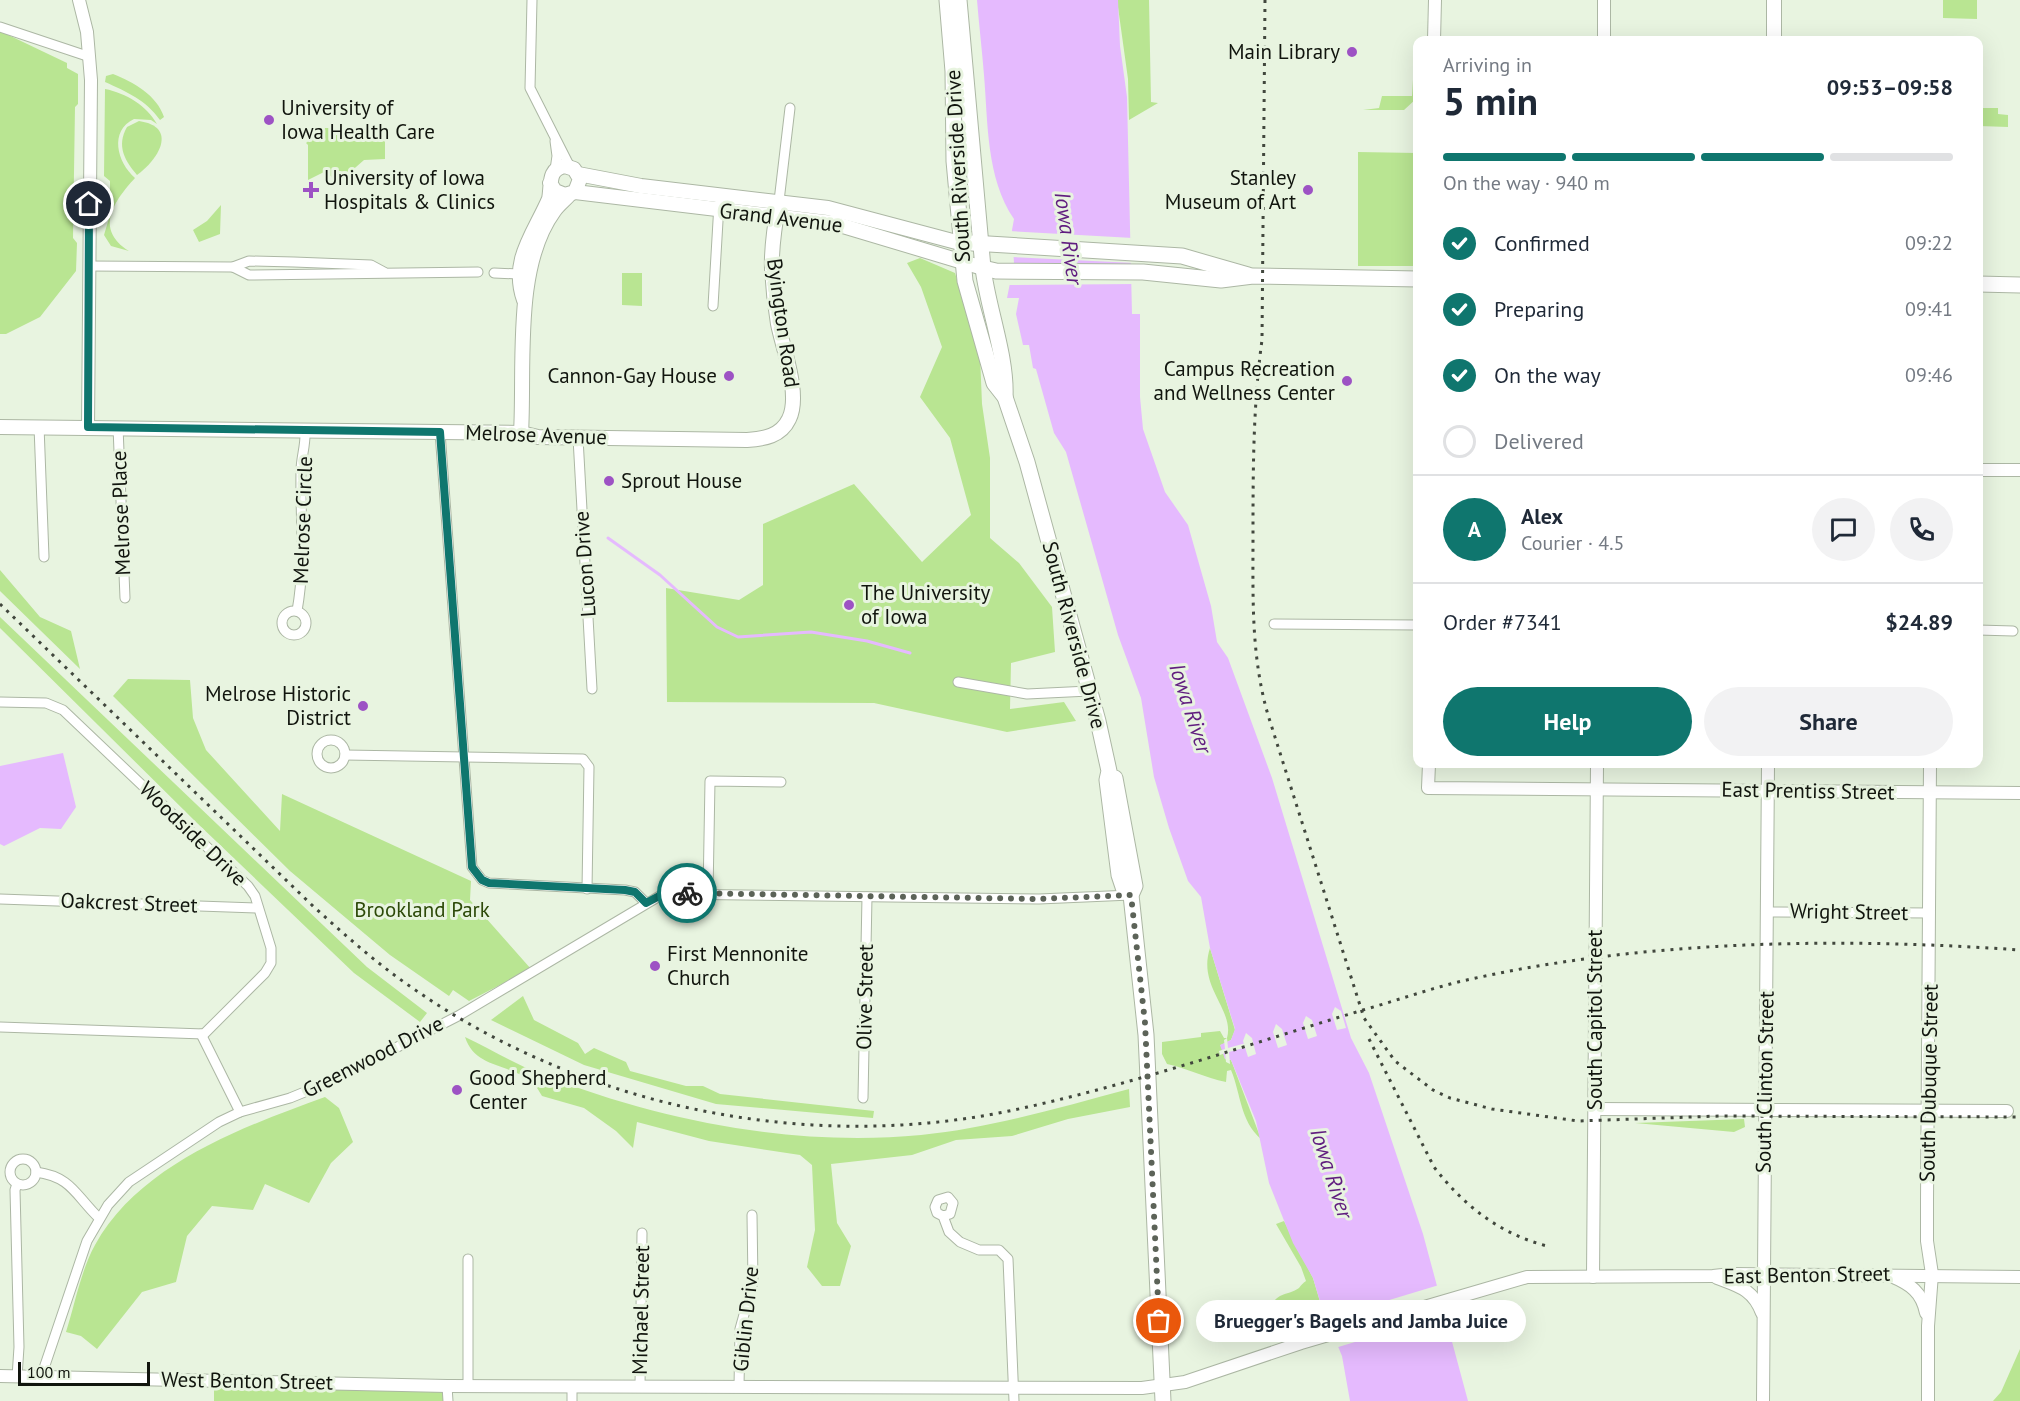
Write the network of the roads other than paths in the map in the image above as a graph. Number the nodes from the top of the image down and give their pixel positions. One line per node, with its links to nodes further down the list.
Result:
1 (79, 0): 12 (street)
2 (532, 0): 14 (street)
3 (947, 0): 22 (main road, South Riverside Drive)
4 (959, 0): 23 (main road, South Riverside Drive)
5 (1435, 0): 9 (street)
6 (1604, 0): 10 (street)
7 (1774, 0): 11 (main road)
8 (0, 27): 12 (street)
9 (1434, 36)
10 (1604, 36)
11 (1774, 36)
12 (90, 57): 26 (street)
13 (790, 108): 18 (street, Byington Road)
14 (555, 139): 15 (street); 16 (street)
15 (574, 170): 16 (main road); 17 (main road); 19 (main road, Grand Avenue)
16 (553, 177): 17 (main road); 30 (main road)
17 (573, 193): 19 (main road, Grand Avenue); 35 (main road)
18 (779, 201): 19 (main road, Grand Avenue); 20 (main road, Byington Road); 22 (main road, Grand Avenue)
19 (719, 203): 20 (main road, Grand Avenue); 36 (street)
20 (777, 216): 21 (main road, Grand Avenue); 24 (main road, Byington Road)
21 (822, 221): 24 (main road); 25 (main road, Grand Avenue)
22 (960, 243): 23 (main road, Grand Avenue); 25 (main road, South Riverside Drive)
23 (980, 244): 27 (main road, South Riverside Drive); 31 (main road, Grand Avenue)
24 (772, 248): 42 (main road, Byington Road)
25 (962, 262): 27 (main road, Grand Avenue); 37 (main road, South Riverside Drive)
26 (89, 266): 28 (street); 40 (street)
27 (983, 268): 31 (main road); 37 (main road, South Riverside Drive)
28 (478, 272)
29 (494, 273): 30 (street)
30 (519, 274): 35 (main road)
31 (1253, 276): 32 (main road)
32 (1413, 279)
33 (1983, 284): 34 (main road)
34 (2020, 285)
35 (524, 300): 45 (main road)
36 (713, 306)
37 (1005, 397): 58 (main road, South Riverside Drive)
38 (39, 426): 39 (main road, Melrose Avenue); 40 (main road, Melrose Avenue); 49 (street)
39 (0, 427)
40 (88, 427): 41 (main road, Melrose Avenue)
41 (118, 427): 43 (main road, Melrose Avenue); 50 (street, Melrose Place)
42 (782, 429): 46 (main road, Melrose Avenue)
43 (305, 430): 44 (main road, Melrose Avenue); 51 (street, Melrose Circle)
44 (440, 432): 45 (main road, Melrose Avenue); 61 (street)
45 (521, 433): 46 (main road, Melrose Avenue)
46 (578, 438): 57 (street, Lucon Drive)
47 (1983, 470): 48 (street)
48 (2020, 470)
49 (44, 557)
50 (124, 598)
51 (297, 610)
52 (1274, 624): 53 (street)
53 (1413, 625)
54 (1983, 630): 55 (street)
55 (2013, 631)
56 (958, 682): 58 (street)
57 (592, 689)
58 (1089, 691): 73 (main road, South Riverside Drive)
59 (0, 702): 77 (street, Woodside Drive)
60 (345, 755): 61 (street)
61 (463, 758): 71 (street); 71 (street)
62 (1428, 768): 67 (street, East Prentiss Street)
63 (1597, 768): 67 (street, South Capitol Street)
64 (1768, 768): 68 (street, South Clinton Street)
65 (1930, 768): 69 (street, South Dubuque Street)
66 (781, 782): 72 (street)
67 (1597, 789): 68 (street, East Prentiss Street); 83 (street, South Capitol Street)
68 (1768, 790): 69 (street, East Prentiss Street); 78 (street, South Clinton Street)
69 (1930, 792): 70 (street, East Prentiss Street); 79 (street, South Dubuque Street)
70 (2020, 793)
71 (587, 889): 76 (street)
72 (708, 894): 74 (street, Greenwood Drive); 76 (street, Greenwood Drive)
73 (1131, 895): 74 (street, Greenwood Drive); 111 (main road, South Riverside Drive)
74 (867, 897): 82 (street, Olive Street)
75 (0, 899): 77 (street, Oakcrest Street)
76 (646, 903): 87 (street, Greenwood Drive)
77 (258, 908): 81 (street, Woodside Drive)
78 (1767, 912): 79 (street, Wright Street); 84 (street, South Clinton Street)
79 (1930, 913): 85 (street, South Dubuque Street)
80 (0, 1027): 81 (street)
81 (201, 1034): 87 (street)
82 (863, 1098)
83 (1594, 1108): 84 (street); 99 (street, South Capitol Street)
84 (1765, 1110): 85 (street); 95 (street, South Clinton Street)
85 (1930, 1111): 86 (street); 97 (street, South Dubuque Street)
86 (2007, 1111)
87 (240, 1112): 92 (street, Greenwood Drive)
88 (36, 1172): 89 (street); 89 (street); 92 (street)
89 (17, 1184): 104 (street)
90 (752, 1215): 110 (street, Giblin Drive)
91 (943, 1216): 112 (street)
92 (99, 1218): 105 (street, Greenwood Drive)
93 (642, 1233): 109 (street, Michael Street)
94 (468, 1259): 107 (street)
95 (1764, 1274): 96 (street, East Benton Street); 98 (street, East Benton Street); 101 (street, South Clinton Street)
96 (1888, 1274): 97 (street, East Benton Street); 102 (street)
97 (1932, 1274): 100 (street, East Benton Street); 102 (street, South Dubuque Street)
98 (1713, 1276): 99 (street, East Benton Street); 101 (street)
99 (1593, 1277): 111 (street, West Benton Street)
100 (2020, 1277)
101 (1764, 1320): 115 (street, South Clinton Street)
102 (1928, 1326): 116 (street, South Dubuque Street)
103 (0, 1376): 104 (street, West Benton Street)
104 (17, 1377): 105 (street, West Benton Street)
105 (41, 1377): 106 (street, West Benton Street)
106 (447, 1386): 107 (street, West Benton Street); 113 (street)
107 (468, 1386): 108 (street, West Benton Street)
108 (572, 1386): 109 (street, West Benton Street); 114 (street)
109 (640, 1387): 110 (street, West Benton Street)
110 (739, 1387): 112 (street, West Benton Street)
111 (1162, 1394): 112 (street, West Benton Street)
112 (1014, 1395)
113 (448, 1401)
114 (572, 1401)
115 (1763, 1401)
116 (1928, 1401)

